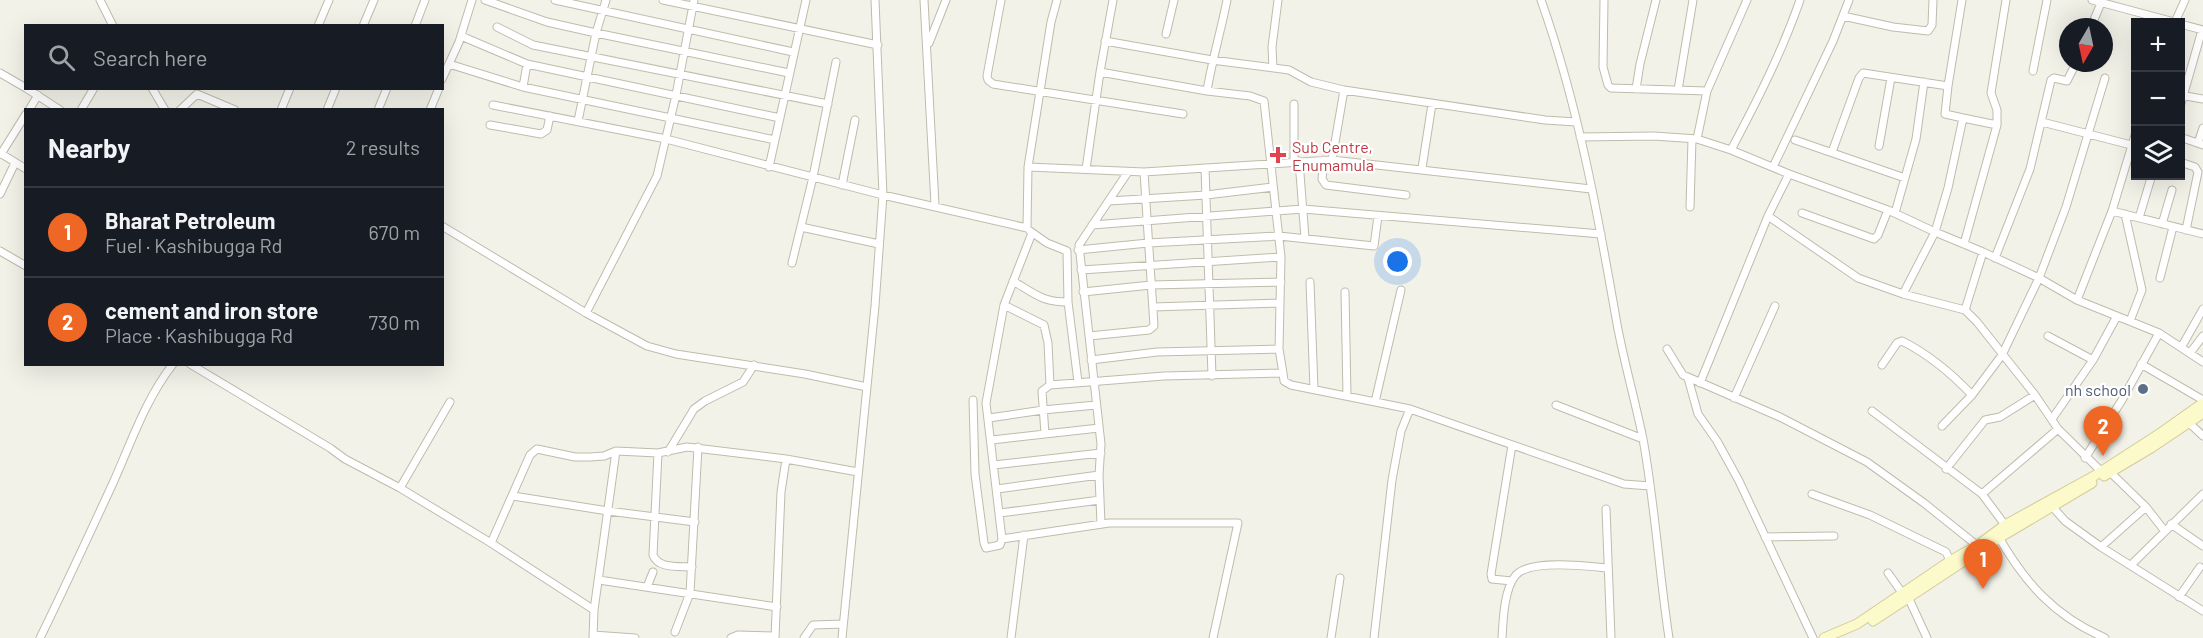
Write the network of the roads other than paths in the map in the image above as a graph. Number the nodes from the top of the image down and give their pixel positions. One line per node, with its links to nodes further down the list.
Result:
1 (100, 0): 40 (street)
2 (329, 0): 41 (street)
3 (374, 0): 42 (street)
4 (426, 0): 43 (street)
5 (472, 0): 51 (street)
6 (486, 0): 49 (street)
7 (555, 0): 35 (street)
8 (606, 0): 35 (street)
9 (663, 0): 33 (street)
10 (806, 0): 46 (street)
11 (875, 0): 53 (street)
12 (924, 0): 54 (street)
13 (946, 0): 54 (street)
14 (1000, 0): 89 (street)
15 (1057, 0): 89 (street)
16 (1113, 0): 52 (street)
17 (1174, 0): 50 (street)
18 (1227, 0): 58 (street)
19 (1278, 0): 62 (street)
20 (1541, 0): 120 (street)
21 (1604, 0): 78 (street)
22 (1656, 0): 78 (street)
23 (1693, 0): 87 (street)
24 (1747, 0): 88 (street)
25 (1800, 0): 135 (street)
26 (1849, 0): 36 (street)
27 (1933, 0): 36 (street)
28 (1962, 0): 74 (street)
29 (2006, 0): 122 (street)
30 (2047, 0): 63 (street)
31 (2092, 0): 34 (street)
32 (2185, 0): 39 (street)
33 (694, 3): 46 (street); 47 (street)
34 (2101, 3): 37 (street); 38 (street)
35 (603, 10): 47 (street); 49 (street)
36 (1843, 16): 147 (street)
37 (2095, 18)
38 (2159, 18)
39 (2177, 18)
40 (112, 24)
41 (319, 24)
42 (364, 24)
43 (416, 24)
44 (2185, 25): 48 (street)
45 (497, 27): 57 (street)
46 (799, 28): 53 (street); 56 (street)
47 (689, 29): 55 (street); 56 (street)
48 (2203, 30): 75 (street)
49 (596, 33): 55 (street); 57 (street)
50 (1166, 34)
51 (461, 36): 60 (street); 61 (street)
52 (1104, 41): 58 (street); 64 (street)
53 (878, 45): 163 (street)
54 (928, 46): 168 (street)
55 (684, 51): 67 (street); 68 (street)
56 (793, 52): 68 (street)
57 (591, 55): 67 (street); 70 (street)
58 (1212, 60): 62 (street); 90 (street)
59 (836, 62): 98 (street)
60 (449, 64): 69 (street); 77 (street)
61 (527, 64): 70 (street); 77 (street)
62 (1274, 68): 86 (street)
63 (2033, 71)
64 (1100, 72): 90 (street); 97 (street)
65 (2072, 72): 121 (street)
66 (0, 73): 76 (street)
67 (679, 73): 92 (street); 93 (street)
68 (789, 73): 93 (street)
69 (444, 75)
70 (586, 77): 92 (street); 95 (street)
71 (1891, 78): 73 (street); 134 (street); 136 (street)
72 (2105, 78): 125 (street)
73 (1924, 82): 74 (street); 156 (street)
74 (1948, 86): 117 (street)
75 (2185, 86)
76 (24, 87)
77 (523, 87): 95 (street)
78 (1636, 88): 87 (street)
79 (29, 90): 91 (street)
80 (93, 90): 104 (street)
81 (153, 90): 105 (street)
82 (289, 90): 108 (street)
83 (335, 90): 109 (street)
84 (386, 90): 110 (street)
85 (438, 90): 111 (street)
86 (1344, 90): 100 (street); 140 (street)
87 (1678, 90): 88 (street)
88 (1707, 91): 129 (street)
89 (1041, 92): 97 (street); 145 (street)
90 (1207, 92): 144 (street)
91 (38, 95): 102 (street); 103 (street)
92 (676, 95): 115 (street); 116 (street)
93 (785, 96): 98 (street); 116 (street)
94 (2185, 96): 96 (street)
95 (582, 99): 115 (street); 119 (street)
96 (2203, 99)
97 (1096, 100): 112 (street); 151 (street)
98 (828, 104): 155 (street)
99 (1294, 104): 141 (street)
100 (1432, 104): 120 (street); 150 (street)
101 (493, 105): 113 (street)
102 (30, 108)
103 (57, 108)
104 (82, 108)
105 (164, 108)
106 (182, 108): 107 (street)
107 (230, 108)
108 (282, 108)
109 (328, 108)
110 (379, 108)
111 (431, 108)
112 (1183, 114)
113 (550, 116): 119 (street); 123 (street)
114 (24, 117): 138 (street)
115 (671, 117): 128 (street); 130 (street)
116 (780, 118): 130 (street)
117 (1963, 118): 122 (street); 188 (street)
118 (855, 120): 158 (street)
119 (578, 121): 128 (street)
120 (1576, 122): 126 (street)
121 (2042, 122): 125 (street); 201 (street)
122 (1997, 124): 196 (street)
123 (490, 125)
124 (2203, 128): 132 (street)
125 (2089, 134): 133 (street); 207 (street)
126 (1580, 138): 129 (street); 160 (street)
127 (2185, 138): 132 (street)
128 (666, 139): 146 (street); 227 (street)
129 (1694, 139): 135 (street); 169 (street)
130 (775, 140): 146 (street)
131 (1795, 140): 136 (street)
132 (2200, 144)
133 (2131, 145)
134 (1879, 146)
135 (1731, 150): 147 (street)
136 (1832, 152): 156 (street)
137 (2131, 152): 173 (street)
138 (0, 153): 142 (street)
139 (1324, 160): 140 (street); 141 (street); 165 (street)
140 (1332, 160): 150 (street)
141 (1297, 161): 144 (street); 170 (street)
142 (15, 163): 148 (street); 162 (street)
143 (2185, 163): 187 (street)
144 (1271, 164): 149 (street); 159 (street)
145 (1028, 166): 151 (street); 186 (street)
146 (769, 167): 155 (street)
147 (1773, 167): 154 (street)
148 (24, 168)
149 (1205, 168): 153 (street); 164 (street)
150 (1422, 168): 160 (street)
151 (1086, 169): 152 (street)
152 (1128, 172): 153 (street); 167 (street)
153 (1144, 172): 166 (street)
154 (1789, 174): 172 (street); 178 (street)
155 (813, 177): 158 (street); 185 (street)
156 (1905, 178): 172 (street)
157 (2150, 180): 179 (street)
158 (842, 185): 163 (street)
159 (1273, 187): 164 (street); 171 (street)
160 (1591, 189): 189 (street)
161 (2172, 190): 181 (street)
162 (0, 194)
163 (883, 195): 168 (street); 195 (street)
164 (1206, 195): 166 (street); 176 (street)
165 (1406, 195)
166 (1146, 199): 167 (street); 180 (street)
167 (1109, 201): 182 (street)
168 (935, 206): 186 (street)
169 (1690, 207)
170 (1303, 209): 171 (street); 177 (street); 192 (street)
171 (1276, 210): 176 (street); 191 (street)
172 (1892, 211): 174 (street); 188 (street)
173 (2112, 211): 175 (street); 218 (street)
174 (1802, 213)
175 (2125, 214): 179 (street); 229 (street)
176 (1207, 216): 180 (street); 193 (street)
177 (1378, 216): 189 (street); 192 (street)
178 (1768, 216): 217 (street); 253 (street)
179 (2139, 218): 181 (street)
180 (1147, 221): 182 (street); 194 (street)
181 (2162, 224): 183 (street)
182 (1092, 225): 197 (street)
183 (2173, 226): 187 (street); 208 (street)
184 (444, 227): 227 (street)
185 (801, 227): 195 (street); 203 (street)
186 (1029, 230): 209 (street); 219 (street)
187 (2186, 230): 190 (street)
188 (1935, 232): 196 (street); 217 (street)
189 (1601, 234): 279 (street)
190 (2203, 234)
191 (1279, 236): 192 (street); 193 (street); 200 (street)
192 (1305, 238)
193 (1208, 239): 194 (street); 202 (street)
194 (1148, 243): 197 (street); 205 (street)
195 (879, 244): 255 (street)
196 (1964, 244): 199 (street)
197 (1078, 250): 206 (street)
198 (0, 251): 204 (street)
199 (1983, 252): 201 (street); 226 (street)
200 (1281, 257): 202 (street); 210 (street)
201 (1995, 258): 207 (street)
202 (1208, 262): 205 (street); 212 (street)
203 (792, 263)
204 (24, 265)
205 (1150, 265): 206 (street); 213 (street)
206 (1081, 270): 215 (street)
207 (2039, 278): 218 (street); 239 (street)
208 (2160, 278)
209 (1013, 280): 219 (street); 221 (street)
210 (1281, 282): 212 (street); 220 (street)
211 (1310, 282): 256 (street)
212 (1209, 283): 213 (street); 222 (street)
213 (1151, 285): 215 (street); 224 (street)
214 (1401, 290): 264 (street)
215 (1083, 292): 231 (street)
216 (1345, 292): 259 (street)
217 (1903, 294): 226 (street)
218 (2077, 300): 228 (street)
219 (1068, 302): 252 (street)
220 (1280, 303): 222 (street); 236 (street)
221 (1004, 305): 254 (street); 271 (street)
222 (1210, 305): 224 (street); 235 (street)
223 (1775, 306): 260 (street)
224 (1154, 307): 231 (street)
225 (2203, 309): 234 (street)
226 (1965, 310): 239 (street)
227 (586, 313): 244 (street)
228 (2117, 316): 229 (street); 241 (street)
229 (2130, 321): 230 (street)
230 (2159, 333): 234 (street); 243 (street)
231 (1089, 336): 240 (street)
232 (2048, 336): 241 (street)
233 (2203, 336): 238 (street)
234 (2182, 346): 238 (street)
235 (1211, 349): 236 (street); 240 (street); 249 (street)
236 (1279, 349): 248 (street)
237 (1667, 350): 250 (street)
238 (2190, 353): 242 (street)
239 (2002, 355): 257 (street); 258 (street)
240 (1091, 360): 251 (street)
241 (2093, 360): 272 (street)
242 (2203, 362)
243 (2142, 364): 262 (street); 287 (street)
244 (754, 365): 255 (street); 284 (street)
245 (1882, 365): 258 (street)
246 (171, 366): 343 (street)
247 (193, 366): 295 (street)
248 (1283, 373): 249 (street); 256 (street)
249 (1212, 376): 251 (street)
250 (1688, 378): 253 (street); 316 (street)
251 (1092, 381): 252 (street); 265 (street)
252 (1078, 382): 254 (street)
253 (1700, 383): 260 (street)
254 (1050, 385): 267 (street)
255 (867, 387): 291 (street)
256 (1314, 389): 259 (street)
257 (2035, 394): 272 (street); 290 (street)
258 (1972, 395): 274 (street)
259 (1347, 396): 264 (street)
260 (1734, 398): 321 (street)
261 (973, 400): 317 (street)
262 (2203, 401): 273 (main road)
263 (450, 402): 295 (street)
264 (1375, 402): 268 (street)
265 (1096, 405): 267 (street); 275 (street)
266 (1556, 405): 279 (street)
267 (1043, 410): 271 (street); 277 (street)
268 (1410, 410): 281 (street); 351 (street)
269 (1872, 411): 290 (street)
270 (2203, 413): 273 (main road)
271 (989, 418): 280 (street)
272 (2052, 419): 276 (street)
273 (2186, 420): 278 (street); 292 (main road)
274 (1942, 426)
275 (1099, 428): 277 (street); 286 (street)
276 (2058, 429): 287 (street); 298 (street)
277 (1045, 434): 280 (street)
278 (2203, 435)
279 (1643, 439): 294 (street)
280 (992, 440): 289 (street)
281 (1512, 445): 294 (street); 331 (street)
282 (698, 447): 284 (street); 288 (street); 308 (street)
283 (616, 452): 285 (street); 299 (street); 305 (street)
284 (668, 452): 285 (street)
285 (658, 453): 307 (street)
286 (1101, 453): 289 (street); 293 (street)
287 (2085, 458): 292 (street)
288 (786, 459): 291 (street); 336 (street)
289 (994, 465): 296 (street)
290 (1946, 469): 298 (street)
291 (858, 472): 339 (street)
292 (2105, 472): 302 (main road); 303 (street)
293 (1099, 475): 296 (street); 301 (street)
294 (1650, 486): 354 (street)
295 (400, 488): 318 (street)
296 (997, 489): 306 (street)
297 (1812, 494): 322 (street)
298 (1982, 494): 311 (street)
299 (513, 496): 305 (street); 318 (street)
300 (2201, 498): 310 (street)
301 (1100, 500): 306 (street); 309 (street)
302 (2051, 504): 311 (main road); 314 (main road); 320 (street)
303 (2146, 507): 312 (street); 320 (street)
304 (1606, 509): 326 (street)
305 (608, 511): 307 (street); 330 (street)
306 (1000, 513): 317 (street)
307 (656, 517): 308 (street); 324 (street)
308 (695, 522): 324 (street)
309 (1101, 524): 313 (street); 349 (street)
310 (2171, 524): 312 (street); 319 (street)
311 (2006, 525): 314 (main road)
312 (2164, 530): 323 (street)
313 (1024, 535): 317 (street); 348 (street)
314 (1997, 535): 321 (main road); 359 (street)
315 (1834, 536): 316 (street)
316 (1766, 537): 355 (street)
317 (1002, 539)
318 (491, 543): 337 (street)
319 (2203, 546)
320 (2101, 547): 323 (street)
321 (1980, 548): 322 (main road)
322 (1952, 565): 334 (main road)
323 (2131, 565): 335 (street)
324 (692, 567): 333 (street)
325 (2200, 567): 335 (street)
326 (1607, 568): 331 (street); 353 (street)
327 (652, 572): 332 (street)
328 (1888, 573): 334 (street)
329 (1340, 578): 350 (street)
330 (599, 580): 332 (street); 337 (street)
331 (1512, 581): 352 (street)
332 (647, 587): 333 (street)
333 (690, 594): 336 (street); 340 (street)
334 (1906, 597): 356 (main road); 357 (main road); 358 (street)
335 (2179, 597): 338 (street)
336 (777, 607): 342 (street)
337 (594, 610): 341 (street)
338 (2203, 611)
339 (843, 624): 346 (street); 347 (street)
340 (675, 632)
341 (593, 636): 344 (street)
342 (775, 637): 345 (street)
343 (40, 638)
344 (635, 638)
345 (732, 638)
346 (804, 638)
347 (842, 638)
348 (1011, 638)
349 (1213, 638)
350 (1332, 638)
351 (1374, 638)
352 (1502, 638)
353 (1611, 638)
354 (1669, 638)
355 (1813, 638)
356 (1824, 638)
357 (1841, 638)
358 (1927, 638)
359 (2105, 638)

